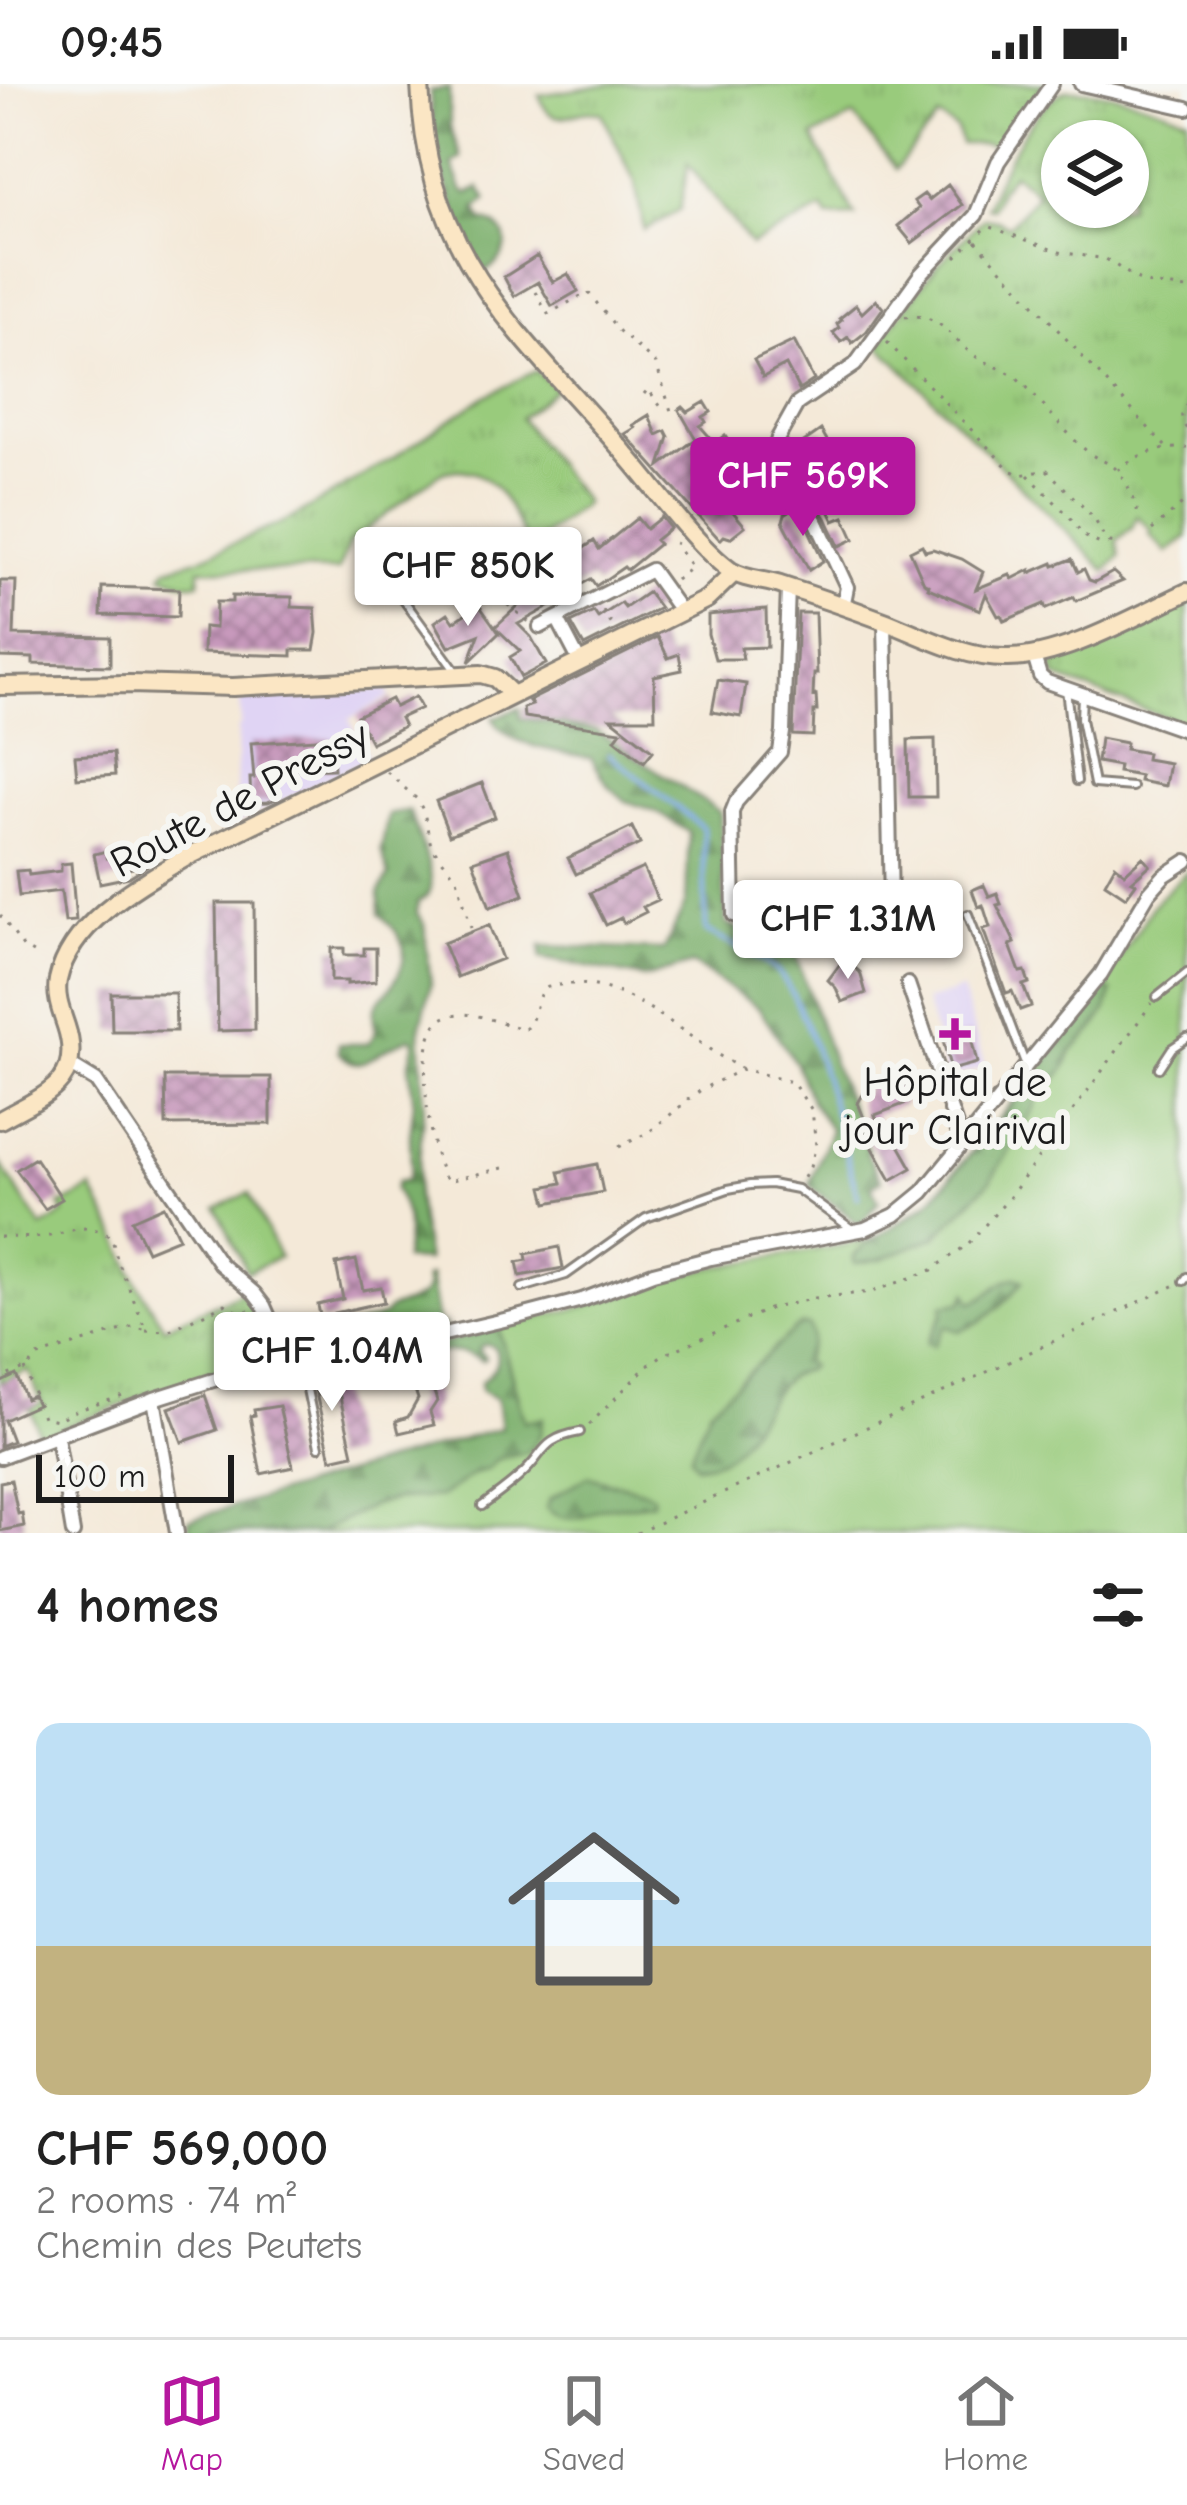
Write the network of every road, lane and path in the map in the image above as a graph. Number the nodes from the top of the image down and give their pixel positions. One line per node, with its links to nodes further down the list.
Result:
1 (420, 84): 28 (street)
2 (1052, 84): 35 (street)
3 (1082, 84): 4 (street)
4 (1187, 108)
5 (974, 239): 6 (path); 7 (path); 14 (path)
6 (956, 257)
7 (1187, 290)
8 (535, 292): 11 (path)
9 (903, 320): 16 (path)
10 (894, 330): 17 (path)
11 (644, 394)
12 (1187, 404): 13 (path)
13 (1187, 429)
14 (1166, 447): 15 (path); 16 (path)
15 (1187, 448)
16 (1117, 471): 19 (path)
17 (1028, 475): 20 (path); 23 (path)
18 (1187, 500): 21 (path)
19 (1138, 517)
20 (1098, 530): 23 (path); 24 (path)
21 (1152, 530)
22 (678, 536): 27 (path)
23 (1090, 538): 24 (path)
24 (1110, 542): 25 (path)
25 (1118, 543)
26 (703, 558): 27 (path)
27 (692, 567): 31 (path)
28 (734, 573): 30 (street); 36 (street, Route de Pressy)
29 (489, 579): 39 (path)
30 (788, 587): 35 (street); 56 (street)
31 (664, 589): 34 (street); 36 (street)
32 (1187, 592): 41 (street)
33 (400, 595): 43 (lane)
34 (596, 600): 37 (street); 40 (path)
35 (843, 607): 38 (street)
36 (681, 612): 40 (street, Route de Pressy)
37 (557, 618): 39 (street); 42 (street)
38 (885, 622): 41 (street); 53 (street)
39 (540, 627)
40 (608, 648): 42 (street, Route de Pressy)
41 (1034, 656): 45 (street)
42 (580, 662): 46 (street, Route de Pressy)
43 (459, 676): 44 (street); 46 (street)
44 (0, 686)
45 (1066, 689): 47 (street); 50 (lane)
46 (513, 695): 49 (street, Route de Pressy)
47 (1082, 695): 48 (street); 51 (lane)
48 (1187, 731)
49 (377, 764): 57 (path); 63 (street, Route de Pressy)
50 (1077, 781)
51 (1132, 788)
52 (1187, 861): 64 (street)
53 (891, 903)
54 (968, 914): 64 (lane)
55 (0, 915): 58 (path)
56 (761, 927)
57 (471, 928)
58 (38, 956)
59 (1187, 973): 61 (lane)
60 (908, 984): 68 (street)
61 (1157, 997): 88 (path)
62 (1187, 1038): 65 (lane)
63 (70, 1065): 67 (street); 79 (street)
64 (1026, 1066): 68 (street)
65 (1159, 1067)
66 (743, 1069): 69 (path); 70 (path); 71 (path)
67 (0, 1120)
68 (962, 1143): 72 (street)
69 (619, 1147)
70 (502, 1168)
71 (797, 1189): 72 (lane); 75 (lane)
72 (854, 1232): 81 (street)
73 (0, 1237): 77 (path)
74 (1186, 1279): 95 (path)
75 (522, 1288)
76 (258, 1323): 77 (path)
77 (146, 1330): 82 (path)
78 (266, 1333): 80 (path)
79 (284, 1351): 81 (street); 85 (street)
80 (250, 1353)
81 (299, 1353): 90 (lane)
82 (25, 1369): 83 (path); 86 (path)
83 (0, 1378)
84 (129, 1394): 86 (path)
85 (154, 1400): 89 (street); 94 (street)
86 (41, 1411): 87 (path)
87 (33, 1415)
88 (580, 1432): 92 (lane)
89 (57, 1437): 91 (street); 93 (street)
90 (319, 1447)
91 (0, 1457)
92 (482, 1506)
93 (73, 1533)
94 (177, 1533)
95 (637, 1533)

